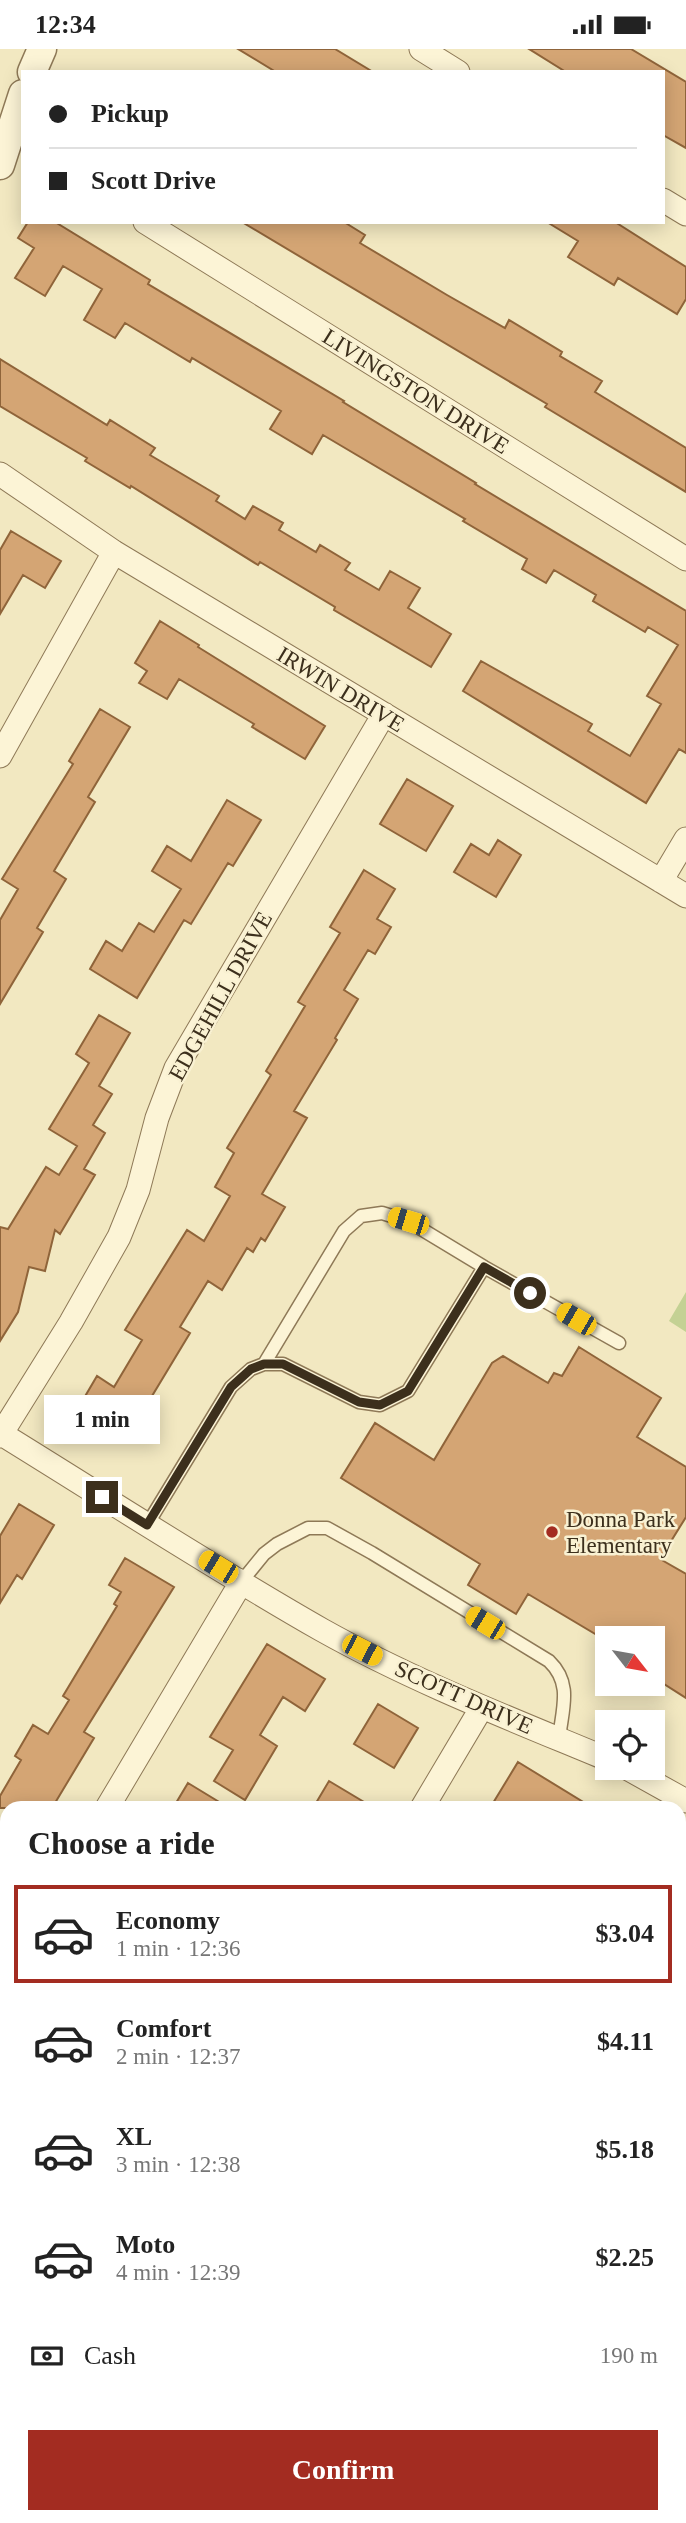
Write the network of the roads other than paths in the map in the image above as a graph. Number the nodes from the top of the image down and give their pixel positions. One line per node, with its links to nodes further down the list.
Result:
1 (41, 49): 3 (street)
2 (421, 49): 4 (street)
3 (33, 70)
4 (455, 70)
5 (21, 102): 6 (street)
6 (11, 139): 7 (street)
7 (0, 165)
8 (665, 201): 9 (street)
9 (686, 214)
10 (148, 224): 13 (street, LIVINGSTON DRIVE)
11 (0, 474): 12 (street, IRWIN DRIVE)
12 (114, 552): 14 (street, IRWIN DRIVE); 15 (street)
13 (686, 559)
14 (384, 715): 17 (street, IRWIN DRIVE); 22 (street, EDGEHILL DRIVE)
15 (0, 756)
16 (686, 839): 17 (street)
17 (661, 881): 18 (street, IRWIN DRIVE)
18 (686, 896)
19 (484, 1267): 20 (lane); 21 (lane); 21 (lane)
20 (619, 1343)
21 (264, 1364): 23 (lane)
22 (0, 1434): 23 (street, SCOTT DRIVE)
23 (147, 1525): 24 (street, SCOTT DRIVE)
24 (242, 1581): 25 (street, SCOTT DRIVE); 26 (lane); 29 (street)
25 (482, 1707): 26 (street, SCOTT DRIVE); 30 (street)
26 (559, 1739): 27 (street, SCOTT DRIVE)
27 (595, 1754)
28 (648, 1780): 31 (street)
29 (111, 1801)
30 (426, 1801)
31 (686, 1801)

